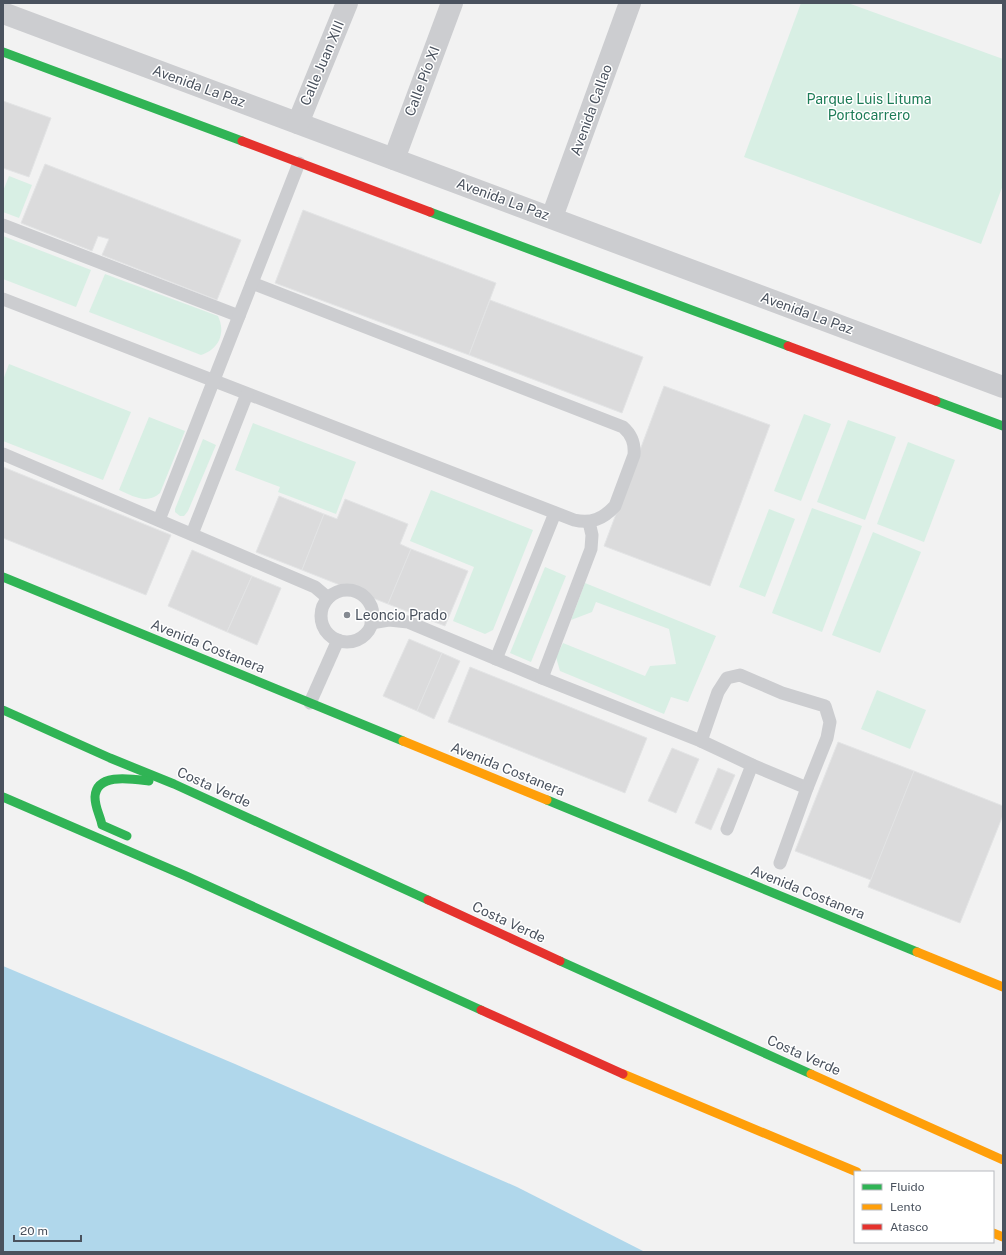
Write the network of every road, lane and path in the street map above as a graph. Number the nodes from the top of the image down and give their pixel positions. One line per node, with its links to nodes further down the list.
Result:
1 (347, 3): 6 (street, Calle Juan XIII)
2 (452, 3): 7 (street, Calle Pío XI)
3 (630, 3): 9 (street, Avenida Callao)
4 (3, 13): 6 (street, Avenida La Paz)
5 (3, 52): 8 (main road)
6 (298, 123): 7 (street, Avenida La Paz)
7 (394, 158): 9 (street, Avenida La Paz)
8 (299, 163): 11 (lane); 17 (main road)
9 (552, 218): 15 (street, Avenida La Paz)
10 (3, 225): 13 (lane)
11 (252, 283): 13 (lane); 21 (lane)
12 (3, 299): 14 (lane)
13 (239, 316): 14 (lane)
14 (214, 381): 16 (lane); 20 (lane)
15 (1003, 387)
16 (246, 394): 19 (lane); 22 (lane)
17 (1003, 426)
18 (3, 454): 20 (lane)
19 (555, 513): 21 (lane); 27 (lane)
20 (159, 520): 22 (lane)
21 (589, 522): 28 (lane)
22 (192, 534): 24 (lane)
23 (3, 577): 29 (main road, Avenida Costanera)
24 (328, 598): 25 (lane); 26 (lane)
25 (371, 623): 26 (lane); 27 (lane)
26 (338, 640): 29 (lane)
27 (496, 659): 28 (lane)
28 (542, 678): 31 (lane)
29 (310, 703): 41 (main road, Avenida Costanera)
30 (3, 710): 33 (main road, Costa Verde)
31 (701, 741): 32 (lane); 34 (lane)
32 (752, 765): 34 (lane); 36 (lane)
33 (174, 784): 37 (main road); 42 (main road, Costa Verde)
34 (807, 788): 39 (lane)
35 (3, 797): 40 (main road)
36 (727, 829)
37 (139, 842)
38 (164, 857): 40 (main road)
39 (780, 863)
40 (186, 876): 43 (main road)
41 (1003, 987)
42 (1003, 1160)
43 (855, 1171)
44 (994, 1232): 45 (main road)
45 (1003, 1237)

